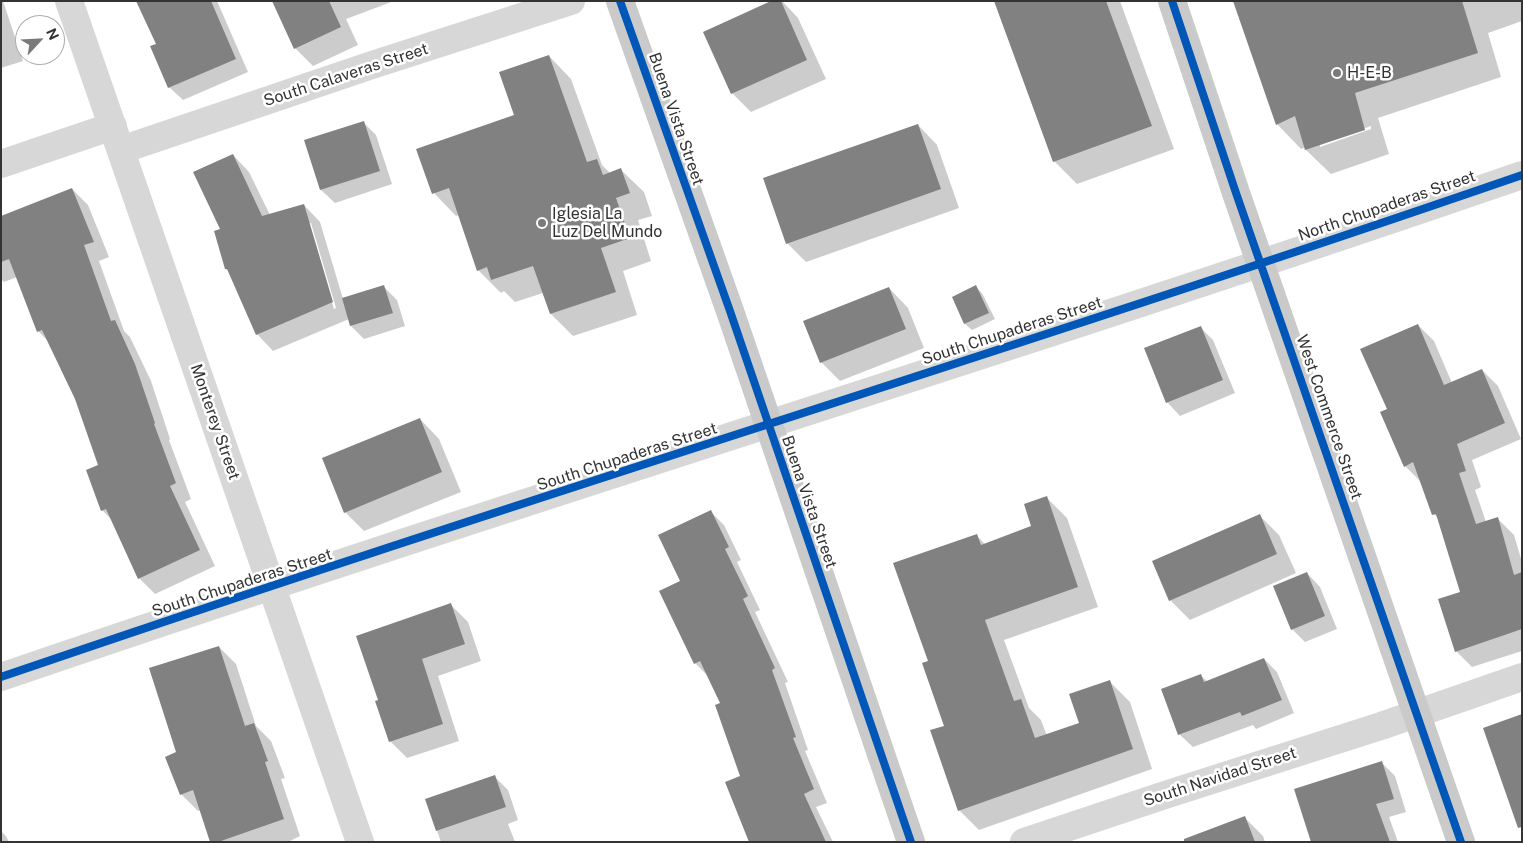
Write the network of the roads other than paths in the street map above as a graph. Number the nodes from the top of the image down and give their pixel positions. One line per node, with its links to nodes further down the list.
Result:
1 (69, 1): 5 (street, Monterey Street)
2 (571, 1): 5 (street, South Calaveras Street)
3 (620, 1): 9 (main road, Buena Vista Street)
4 (1172, 1): 8 (main road, West Commerce Street)
5 (117, 138): 6 (street, South Calaveras Street); 10 (street, Monterey Street)
6 (1, 164)
7 (1522, 175): 8 (street, North Chupaderas Street)
8 (1261, 264): 9 (street, South Chupaderas Street); 13 (main road, West Commerce Street)
9 (768, 425): 10 (street, South Chupaderas Street); 15 (main road, Buena Vista Street)
10 (272, 587): 11 (street, South Chupaderas Street); 14 (street, Monterey Street)
11 (1, 677)
12 (1522, 677): 13 (street, South Navidad Street)
13 (1417, 714): 16 (street, South Navidad Street); 17 (main road, West Commerce Street)
14 (360, 842)
15 (911, 842)
16 (1024, 842)
17 (1461, 842)

